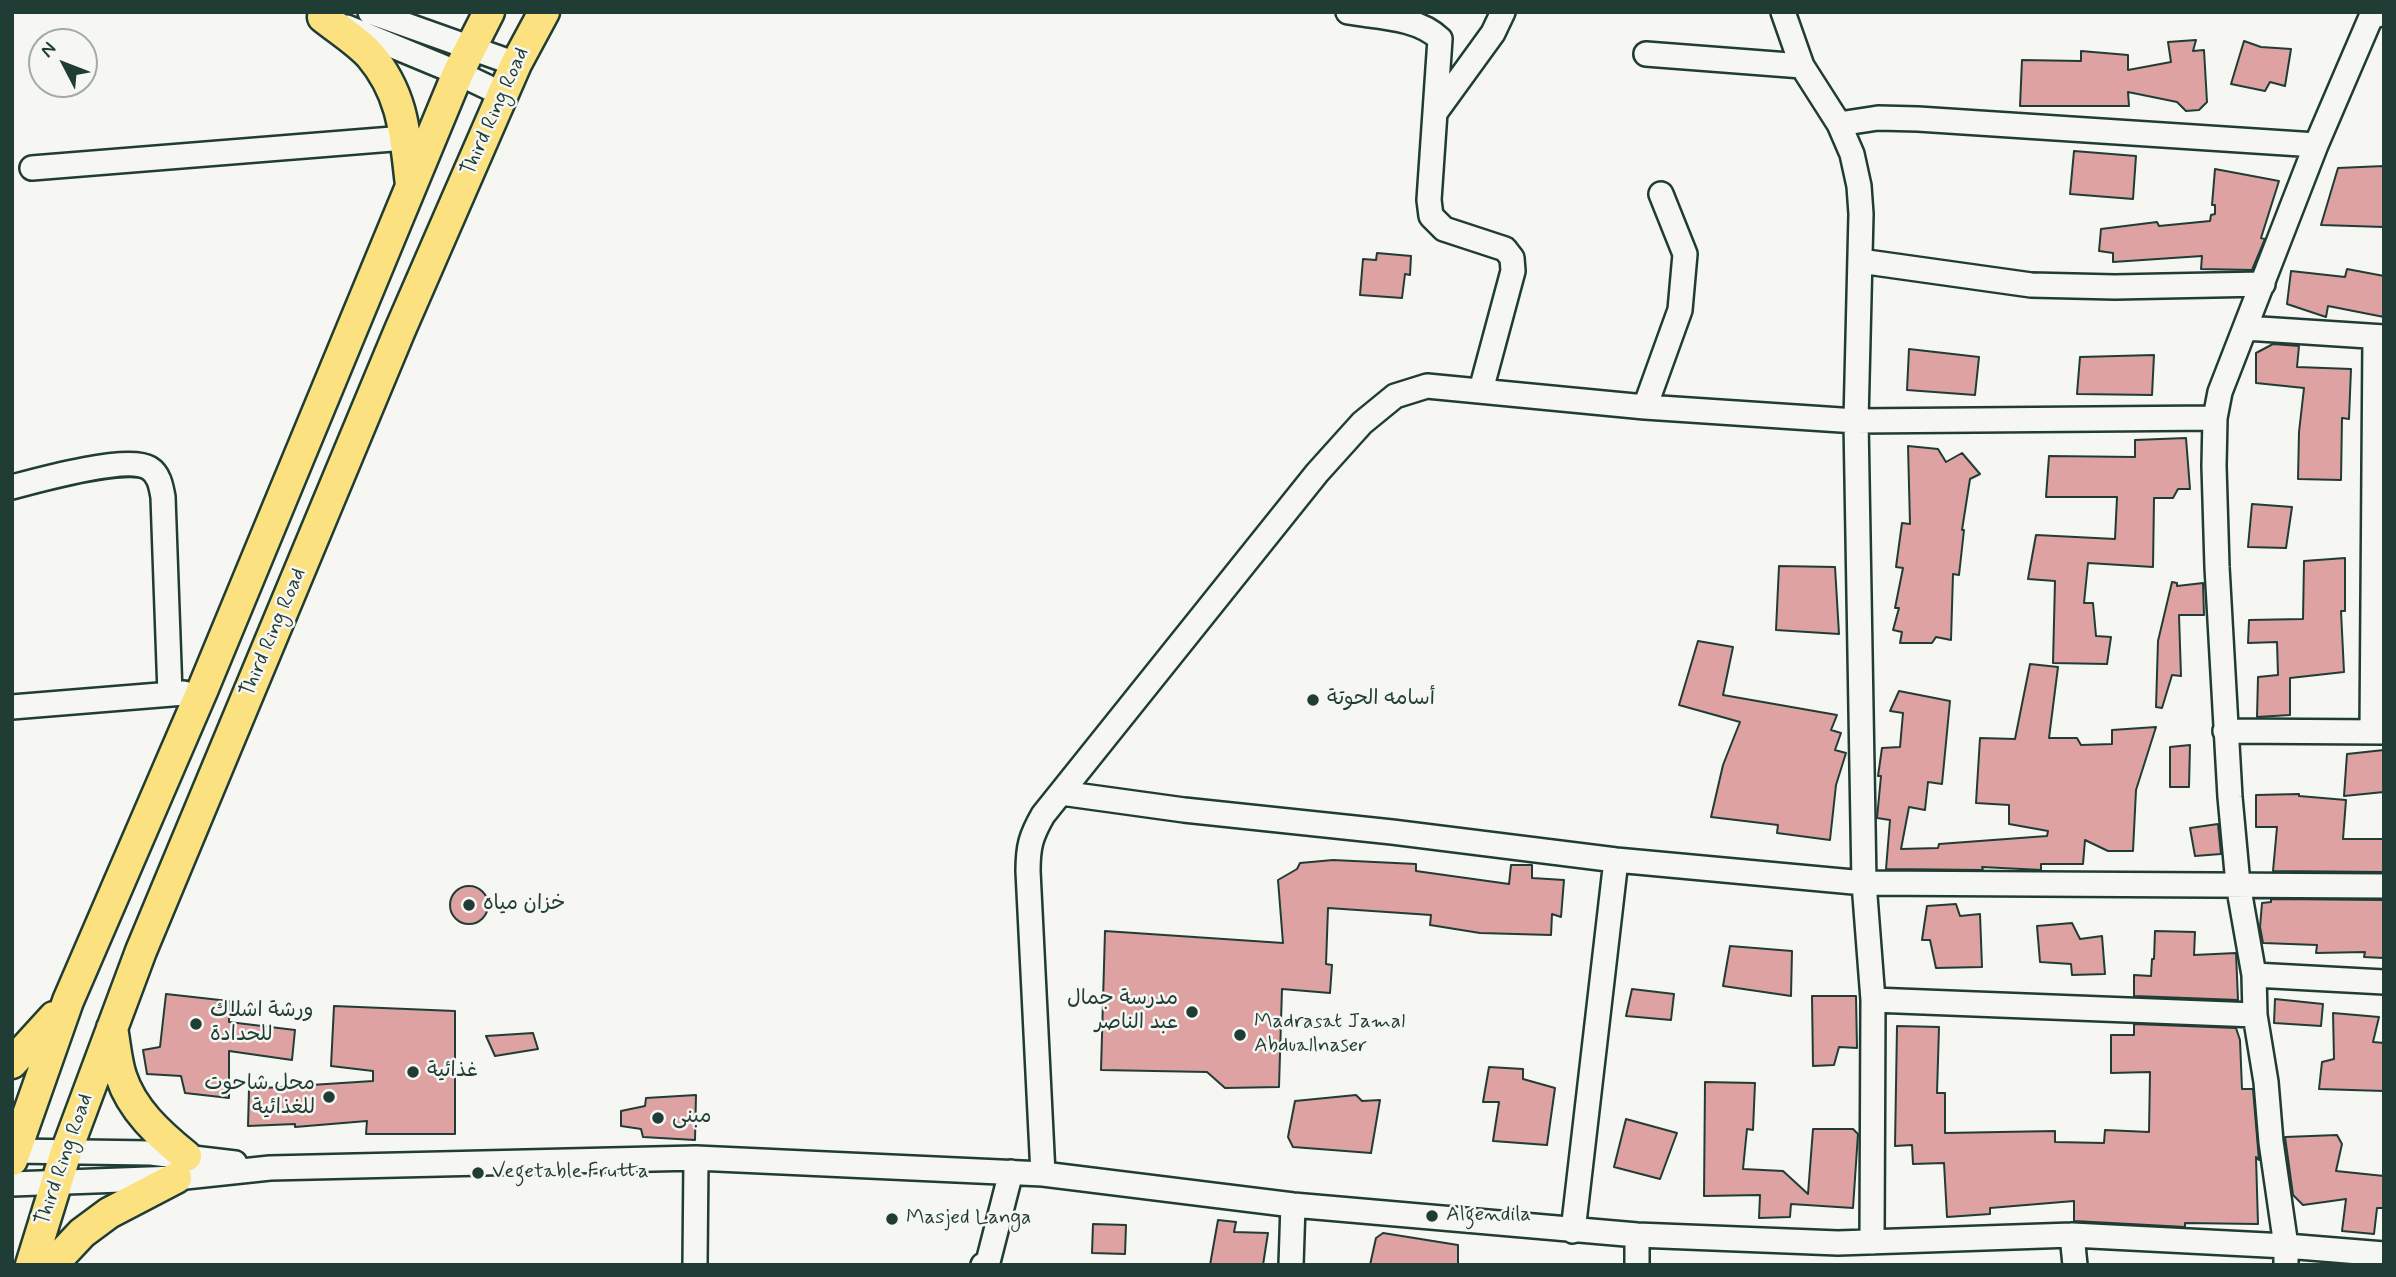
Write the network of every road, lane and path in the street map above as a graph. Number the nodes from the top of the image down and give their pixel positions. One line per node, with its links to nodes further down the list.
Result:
1 (370, 12): 10 (street)
2 (489, 12): 10 (main road, Third Ring Road)
3 (544, 12): 11 (main road, Third Ring Road)
4 (1348, 12): 14 (street)
5 (1503, 12): 14 (street)
6 (1783, 12): 12 (street)
7 (319, 14): 10 (street); 16 (main road)
8 (2373, 14): 17 (street)
9 (1646, 54): 12 (street)
10 (464, 60): 11 (street); 13 (street); 19 (main road, Third Ring Road)
11 (516, 64): 13 (main road, Third Ring Road)
12 (1802, 66): 15 (street)
13 (502, 94): 45 (main road, Third Ring Road)
14 (1435, 113): 25 (street)
15 (1839, 124): 17 (street); 21 (street)
16 (405, 138): 18 (street); 19 (main road)
17 (2316, 145): 22 (street)
18 (32, 168)
19 (411, 185): 30 (main road, Third Ring Road)
20 (1661, 194): 26 (street)
21 (1860, 261): 22 (street); 28 (street)
22 (2263, 284): 23 (street)
23 (2245, 328): 24 (street); 27 (street)
24 (2379, 337): 34 (street)
25 (1481, 390): 26 (street); 35 (street)
26 (1645, 407): 28 (street)
27 (2215, 418): 28 (street); 33 (street)
28 (1856, 421): 37 (street)
29 (12, 487): 31 (street)
30 (202, 691): 31 (street); 43 (main road, Third Ring Road)
31 (170, 694): 32 (street)
32 (12, 707)
33 (2225, 732): 34 (street); 38 (street)
34 (2378, 732)
35 (1061, 793): 36 (street); 52 (street)
36 (1616, 860): 37 (street); 56 (street)
37 (1864, 883): 38 (street); 42 (street)
38 (2238, 884): 39 (street); 40 (street)
39 (2384, 886)
40 (2254, 975): 41 (street); 44 (street)
41 (2384, 982)
42 (1873, 1000): 44 (street); 59 (street)
43 (68, 1001): 46 (main road); 48 (main road, Third Ring Road)
44 (2255, 1015): 62 (street)
45 (112, 1026): 47 (main road, Third Ring Road); 50 (main road)
46 (12, 1063)
47 (66, 1152): 48 (street); 50 (street); 53 (main road, Third Ring Road)
48 (13, 1154)
49 (696, 1158): 50 (street); 51 (street); 65 (street)
50 (181, 1167): 53 (street); 64 (main road)
51 (1011, 1172): 52 (street); 66 (street)
52 (1043, 1174): 55 (street)
53 (56, 1183): 54 (street); 63 (main road, Third Ring Road)
54 (12, 1184)
55 (1293, 1205): 56 (street); 67 (street)
56 (1573, 1231): 57 (street)
57 (1637, 1235): 60 (street); 68 (street)
58 (2072, 1235): 59 (street); 62 (street); 69 (street)
59 (1872, 1242): 60 (street)
60 (1839, 1254)
61 (2384, 1254): 62 (street)
62 (2286, 1255)
63 (31, 1265)
64 (52, 1265)
65 (695, 1265)
66 (983, 1265)
67 (1292, 1265)
68 (1637, 1265)
69 (2075, 1265)

